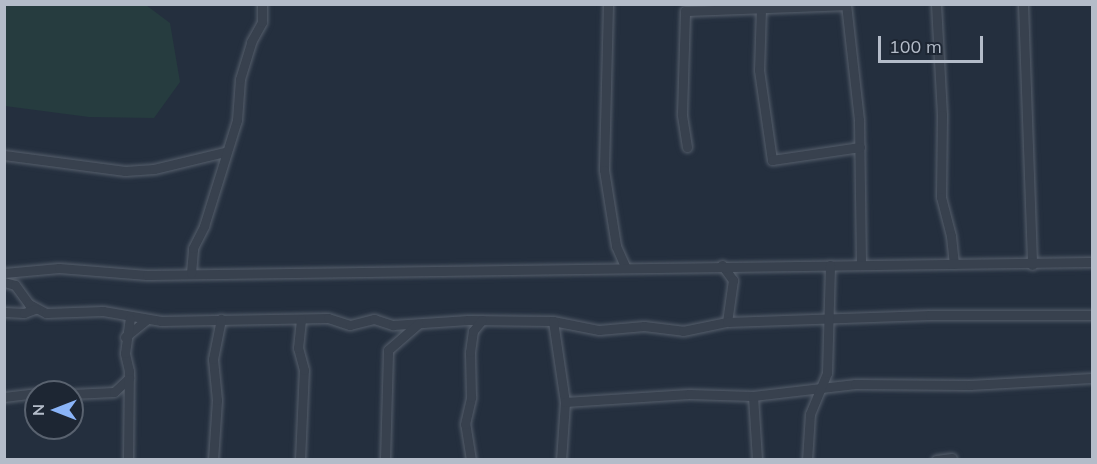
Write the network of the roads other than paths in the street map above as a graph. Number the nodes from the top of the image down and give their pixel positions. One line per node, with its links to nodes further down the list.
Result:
1 (262, 4): 9 (street)
2 (608, 4): 17 (street)
3 (936, 4): 13 (street)
4 (1023, 4): 15 (street)
5 (846, 5): 6 (street); 8 (street)
6 (761, 8): 7 (street); 8 (street)
7 (687, 147)
8 (860, 147): 12 (street)
9 (225, 152): 10 (street); 19 (street)
10 (4, 155)
11 (1092, 262): 15 (street)
12 (861, 264): 13 (street); 14 (street)
13 (954, 264): 15 (street)
14 (830, 265): 16 (street); 30 (street)
15 (1032, 265)
16 (722, 266): 17 (street); 32 (street)
17 (626, 268): 19 (street)
18 (5, 273): 19 (street)
19 (191, 273)
20 (4, 282): 21 (street)
21 (35, 309): 22 (street); 24 (street)
22 (4, 312)
23 (1092, 315): 30 (street)
24 (130, 318): 25 (street); 35 (street)
25 (147, 319): 26 (street); 35 (street)
26 (221, 319): 27 (street); 48 (street)
27 (301, 320): 33 (street); 49 (street)
28 (468, 320): 29 (street); 33 (street); 34 (street)
29 (482, 320): 31 (street); 34 (street)
30 (829, 321): 32 (street); 38 (street)
31 (558, 322): 32 (street); 44 (street)
32 (727, 322)
33 (419, 323): 50 (street)
34 (473, 331): 51 (street)
35 (125, 337): 36 (street)
36 (129, 378): 39 (street); 45 (street)
37 (1092, 378): 38 (street)
38 (822, 389): 42 (street); 54 (street)
39 (114, 392): 40 (street); 45 (street)
40 (84, 393)
41 (24, 394): 43 (street)
42 (753, 396): 44 (street); 53 (street)
43 (4, 397)
44 (565, 402): 52 (street)
45 (128, 408): 47 (street)
46 (952, 458): 55 (street)
47 (128, 459)
48 (213, 459)
49 (300, 459)
50 (385, 459)
51 (471, 459)
52 (561, 459)
53 (757, 459)
54 (807, 459)
55 (936, 459)

